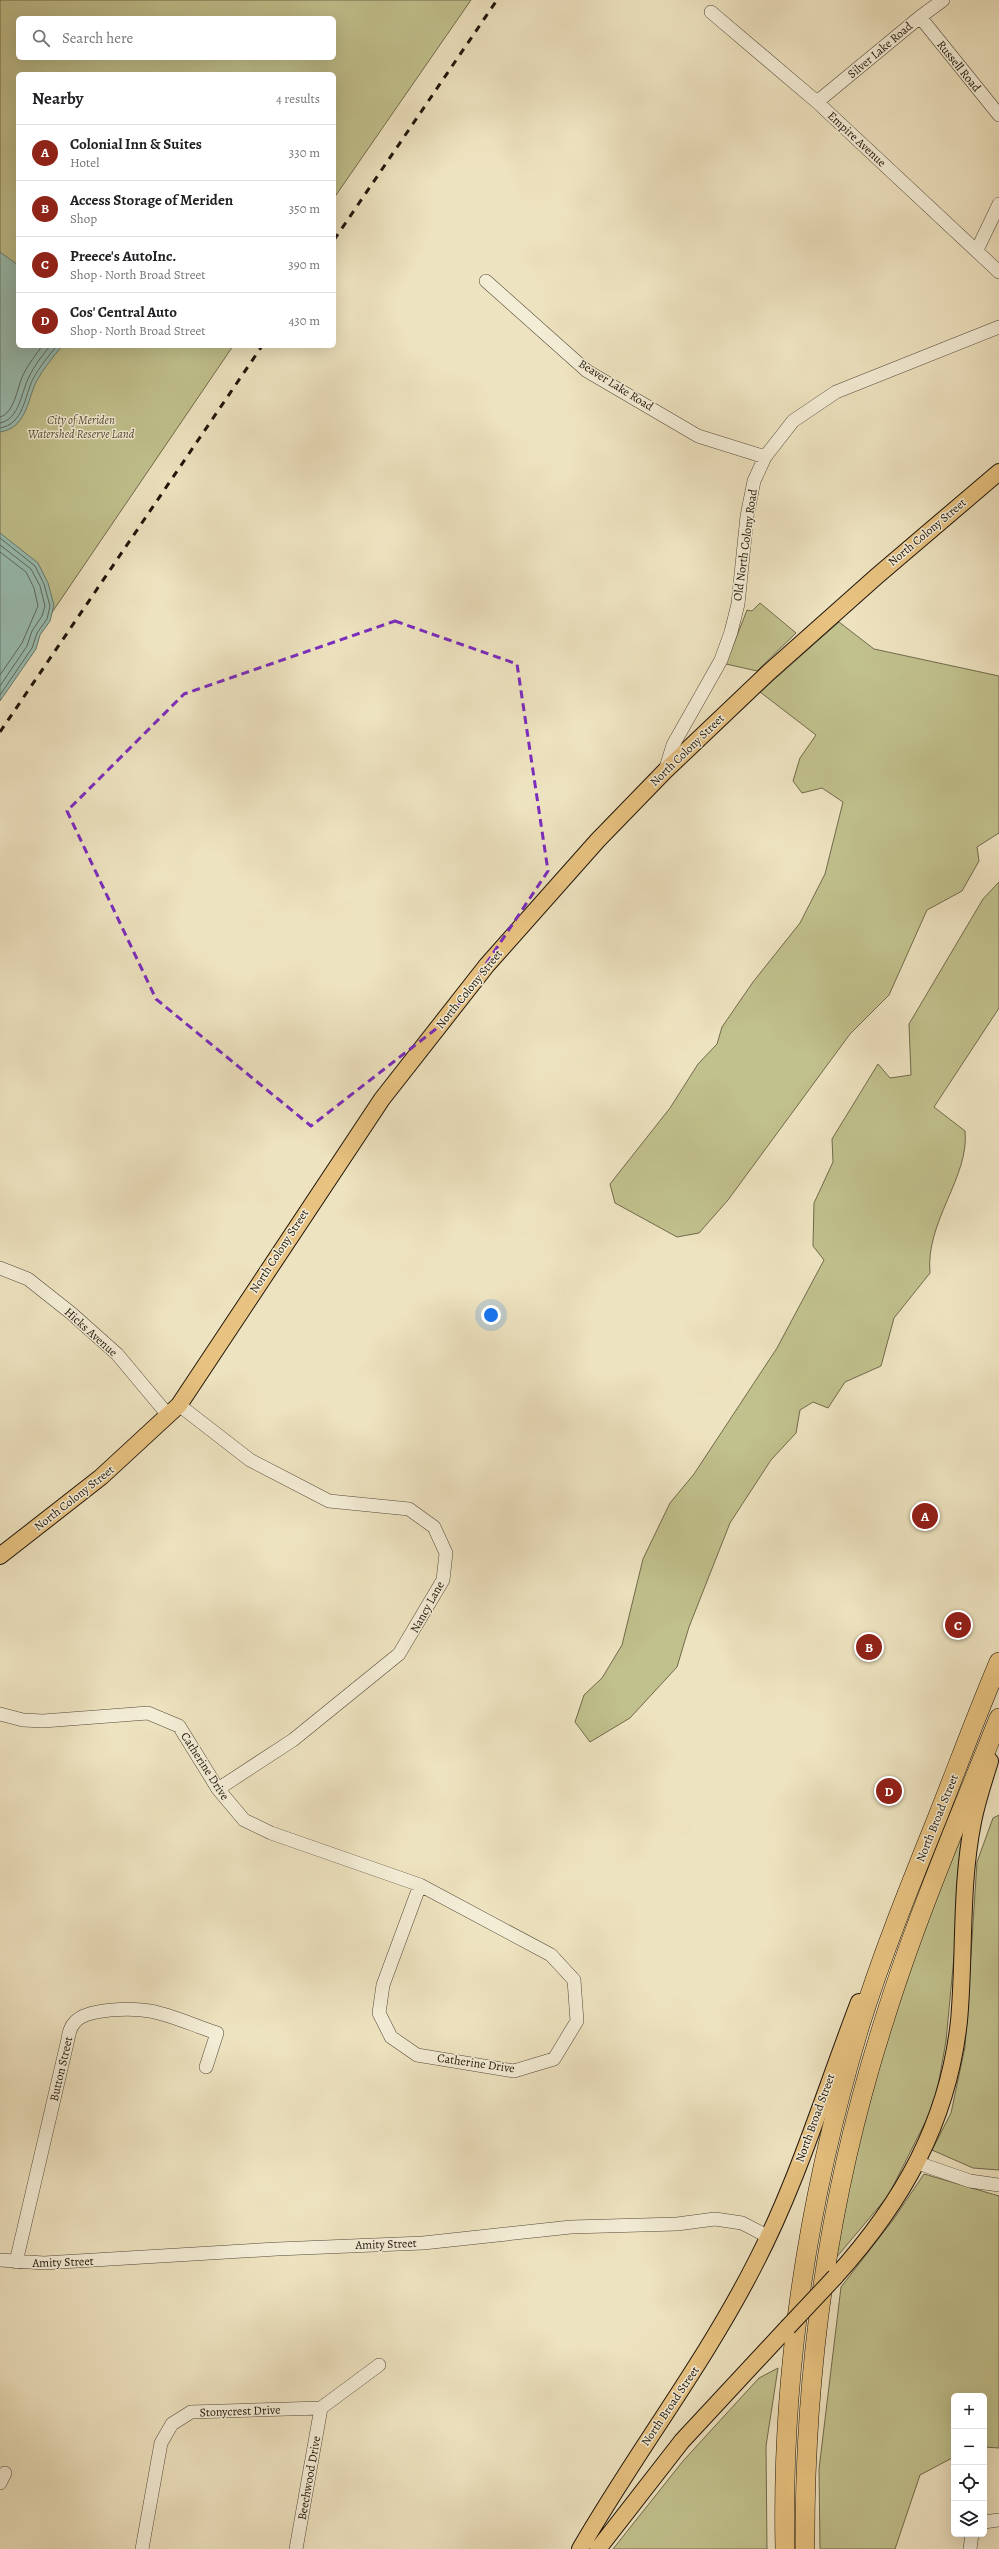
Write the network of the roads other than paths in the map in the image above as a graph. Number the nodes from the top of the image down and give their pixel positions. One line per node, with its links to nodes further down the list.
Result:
1 (943, 0): 3 (street, Silver Lake Road)
2 (711, 12): 4 (street, Empire Avenue)
3 (920, 16): 4 (street, Silver Lake Road); 5 (street, Russell Road)
4 (817, 102): 7 (street, Empire Avenue)
5 (999, 115)
6 (999, 204): 7 (street)
7 (977, 250): 8 (street, Empire Avenue)
8 (999, 272)
9 (486, 281): 11 (street, Beaver Lake Road)
10 (999, 327): 11 (street, Old North Colony Road)
11 (765, 457): 13 (street, Old North Colony Road)
12 (999, 472): 13 (main road, North Colony Street)
13 (665, 771): 15 (main road, North Colony Street)
14 (0, 1268): 15 (street, Hicks Avenue)
15 (173, 1410): 16 (main road, North Colony Street); 21 (street, Nancy Lane)
16 (0, 1556)
17 (999, 1662): 23 (highway, North Broad Street)
18 (0, 1714): 21 (street, Catherine Drive)
19 (999, 1718): 42 (highway)
20 (999, 1738): 25 (main road)
21 (218, 1789): 22 (street, Catherine Drive)
22 (420, 1885): 22 (street, Catherine Drive)
23 (882, 1961): 27 (main road, North Broad Street); 41 (highway)
24 (206, 2067): 29 (street, Button Street)
25 (918, 2163): 26 (street); 33 (main road, bridge)
26 (999, 2185)
27 (769, 2237): 29 (street, Amity Street); 32 (main road, North Broad Street)
28 (0, 2260): 29 (street, Amity Street)
29 (16, 2262)
30 (379, 2365): 31 (street)
31 (321, 2408): 37 (street, Stonycrest Drive); 38 (street, Beechwood Drive)
32 (641, 2449): 33 (main road); 39 (main road, North Broad Street)
33 (663, 2464): 40 (main road)
34 (999, 2520): 35 (street)
35 (987, 2522)
36 (972, 2537): 43 (street)
37 (142, 2549)
38 (296, 2549)
39 (580, 2549)
40 (598, 2549)
41 (785, 2549)
42 (806, 2549)
43 (970, 2549)

